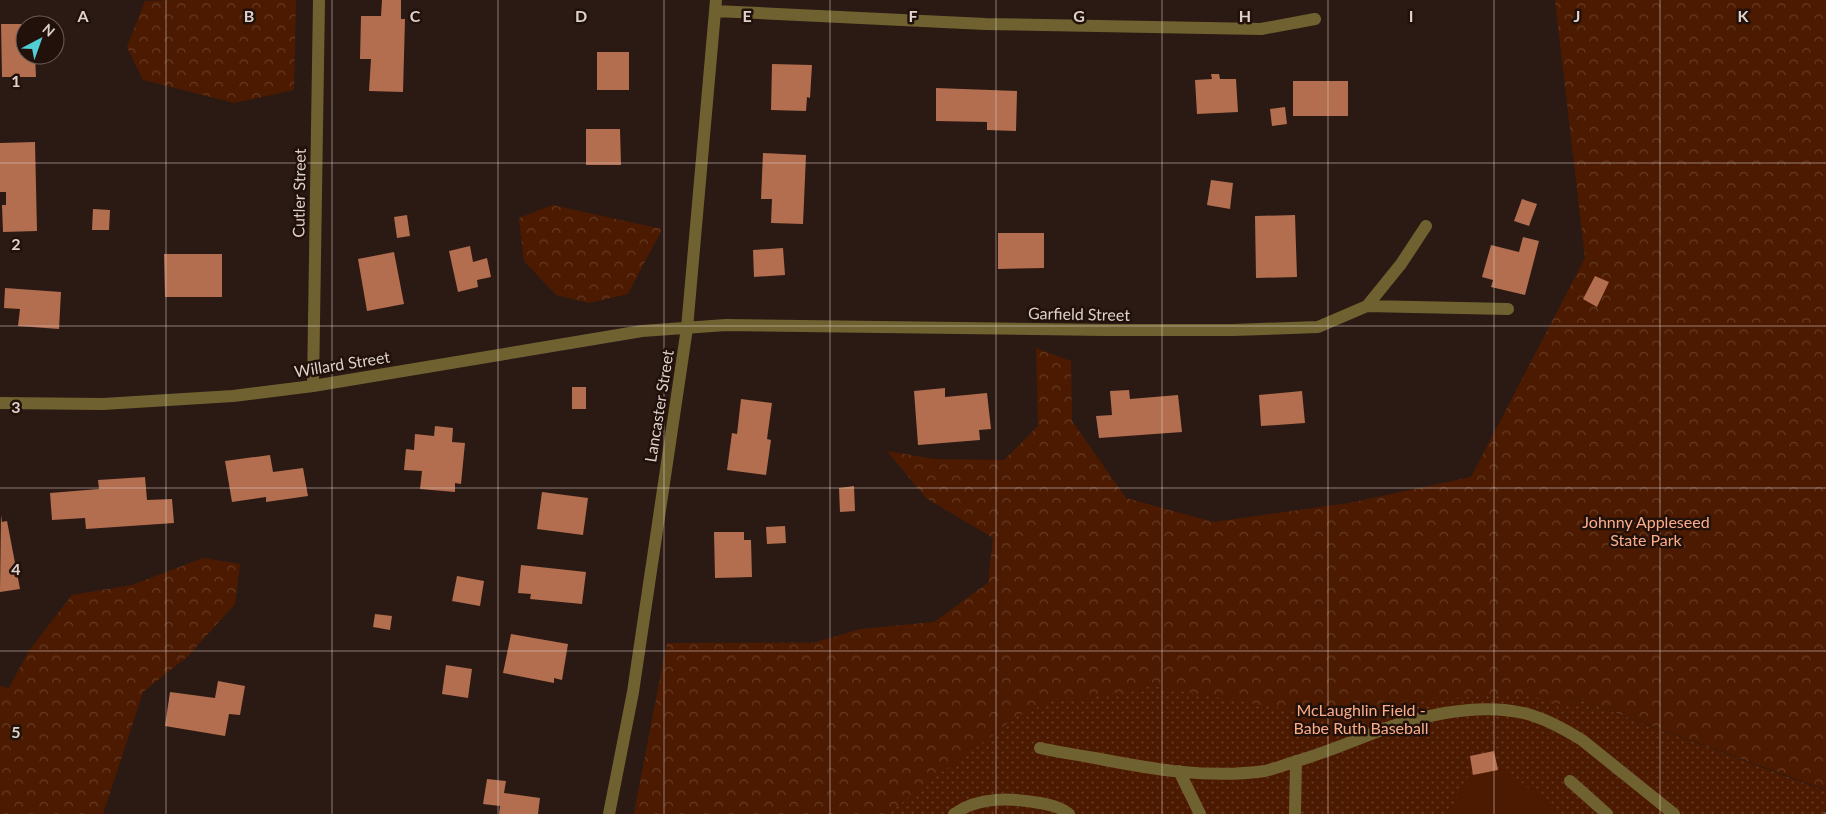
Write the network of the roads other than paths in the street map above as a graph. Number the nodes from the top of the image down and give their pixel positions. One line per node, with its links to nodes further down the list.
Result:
1 (319, 0): 8 (street, Cutler Street)
2 (716, 5): 3 (street); 7 (street, Lancaster Street)
3 (1315, 19)
4 (1426, 226): 5 (street, Garfield Street)
5 (1367, 306): 6 (street); 7 (street, Garfield Street)
6 (1508, 309)
7 (687, 328): 8 (street, Willard Street); 14 (street, Lancaster Street)
8 (313, 386): 9 (street, Willard Street)
9 (0, 403)
10 (1040, 748): 12 (street)
11 (1296, 761): 12 (street); 18 (street); 20 (street)
12 (1179, 771): 17 (street)
13 (1570, 781): 19 (street)
14 (609, 814)
15 (954, 814): 16 (street)
16 (1069, 814)
17 (1200, 814)
18 (1295, 814)
19 (1608, 814)
20 (1674, 814)

